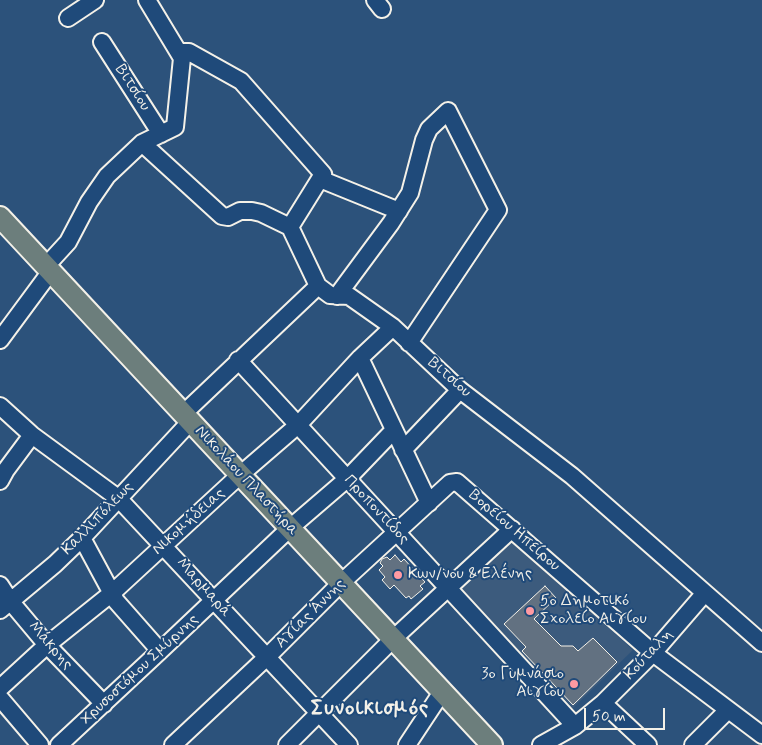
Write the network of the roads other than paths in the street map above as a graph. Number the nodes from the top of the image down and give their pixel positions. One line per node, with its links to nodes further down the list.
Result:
1 (95, 0): 3 (street)
2 (147, 0): 5 (street)
3 (68, 18)
4 (102, 42): 6 (street, Βιτσίου)
5 (179, 52): 6 (street); 8 (street)
6 (161, 134): 7 (street)
7 (142, 143): 11 (street); 12 (street)
8 (320, 179): 9 (street); 11 (street)
9 (399, 211): 14 (street); 17 (street)
10 (0, 217): 12 (main road, Νικολάου Πλαστήρα)
11 (290, 227): 13 (street)
12 (48, 269): 16 (street); 22 (main road, Νικολάου Πλαστήρα)
13 (318, 286): 14 (street, Βιτσίου); 19 (street, Καλλιπόλεως)
14 (336, 296): 15 (street, Βιτσίου)
15 (393, 327): 17 (street, Βιτσίου); 18 (street, Νικομήδειας)
16 (0, 340)
17 (409, 343): 20 (street, Βιτσίου)
18 (360, 358): 23 (street, Νικομήδειας); 24 (street)
19 (238, 360): 22 (street, Καλλιπόλεως); 23 (street, Προποντίδος)
20 (460, 390): 26 (street); 42 (street, Βιτσίου)
21 (0, 406): 25 (street, Μαρμαρά)
22 (186, 418): 27 (main road, Νικολάου Πλαστήρα); 31 (street, Καλλιπόλεως)
23 (298, 426): 27 (street, Νικομήδειας); 28 (street, Προποντίδος)
24 (394, 430): 26 (street); 28 (street, Χρυσοστόμου Σμύρνης)
25 (32, 435): 29 (street); 31 (street, Μαρμαρά)
26 (404, 450): 32 (street)
27 (240, 475): 33 (main road, Νικολάου Πλαστήρα); 37 (street, Νικομήδειας)
28 (347, 479): 33 (street, Χρυσοστόμου Σμύρνης); 35 (street, Προποντίδος)
29 (0, 480)
30 (450, 483): 32 (street, Αγίας Άννης); 34 (street, Βορείου Ηπείρου)
31 (118, 498): 36 (street, Καλλιπόλεως); 37 (street, Μαρμαρά)
32 (429, 503): 35 (street, Αγίας Άννης)
33 (290, 528): 38 (main road, Νικολάου Πλαστήρα); 43 (street, Χρυσοστόμου Σμύρνης)
34 (512, 530): 40 (street); 49 (street, Βορείου Ηπείρου)
35 (396, 532): 38 (street, Αγίας Άννης); 40 (street, Προποντίδος)
36 (82, 538): 41 (street); 44 (street, Καλλιπόλεως)
37 (164, 545): 41 (street, Νικομήδειας); 43 (street, Μαρμαρά)
38 (341, 583): 45 (main road, Νικολάου Πλαστήρα); 50 (street, Αγίας Άννης)
39 (0, 585): 44 (street, Μάκρης)
40 (448, 588): 45 (street); 58 (street, Προποντίδος)
41 (112, 593): 47 (street, Νικομήδειας); 48 (street)
42 (704, 594): 46 (street, Βιτσίου); 49 (street, Κούταλη)
43 (214, 601): 48 (street, Χρυσοστόμου Σμύρνης); 50 (street, Μαρμαρά)
44 (6, 606): 47 (street, Μάκρης)
45 (393, 639): 52 (main road, Νικολάου Πλαστήρα); 57 (street)
46 (762, 642)
47 (47, 645): 51 (street, Νικομήδειας); 55 (street, Μάκρης)
48 (160, 651): 55 (street, Χρυσοστόμου Σμύρνης)
49 (653, 652): 54 (street, Κούταλη); 56 (street, Βορείου Ηπείρου)
50 (267, 657): 57 (street, Μαρμαρά); 60 (street, Αγίας Άννης)
51 (0, 688)
52 (442, 692): 65 (street); 66 (main road, Νικολάου Πλαστήρα)
53 (0, 698): 61 (street)
54 (603, 703): 58 (street, Κούταλη); 68 (street)
55 (104, 704): 62 (street, Χρυσοστόμου Σμύρνης)
56 (728, 710): 59 (street, Βορείου Ηπείρου); 69 (street)
57 (320, 714): 63 (street); 64 (street, Μαρμαρά)
58 (575, 726): 67 (street, Κούταλη)
59 (762, 735)
60 (177, 744)
61 (40, 745)
62 (59, 745)
63 (287, 745)
64 (349, 745)
65 (407, 745)
66 (492, 745)
67 (541, 745)
68 (648, 745)
69 (693, 745)

